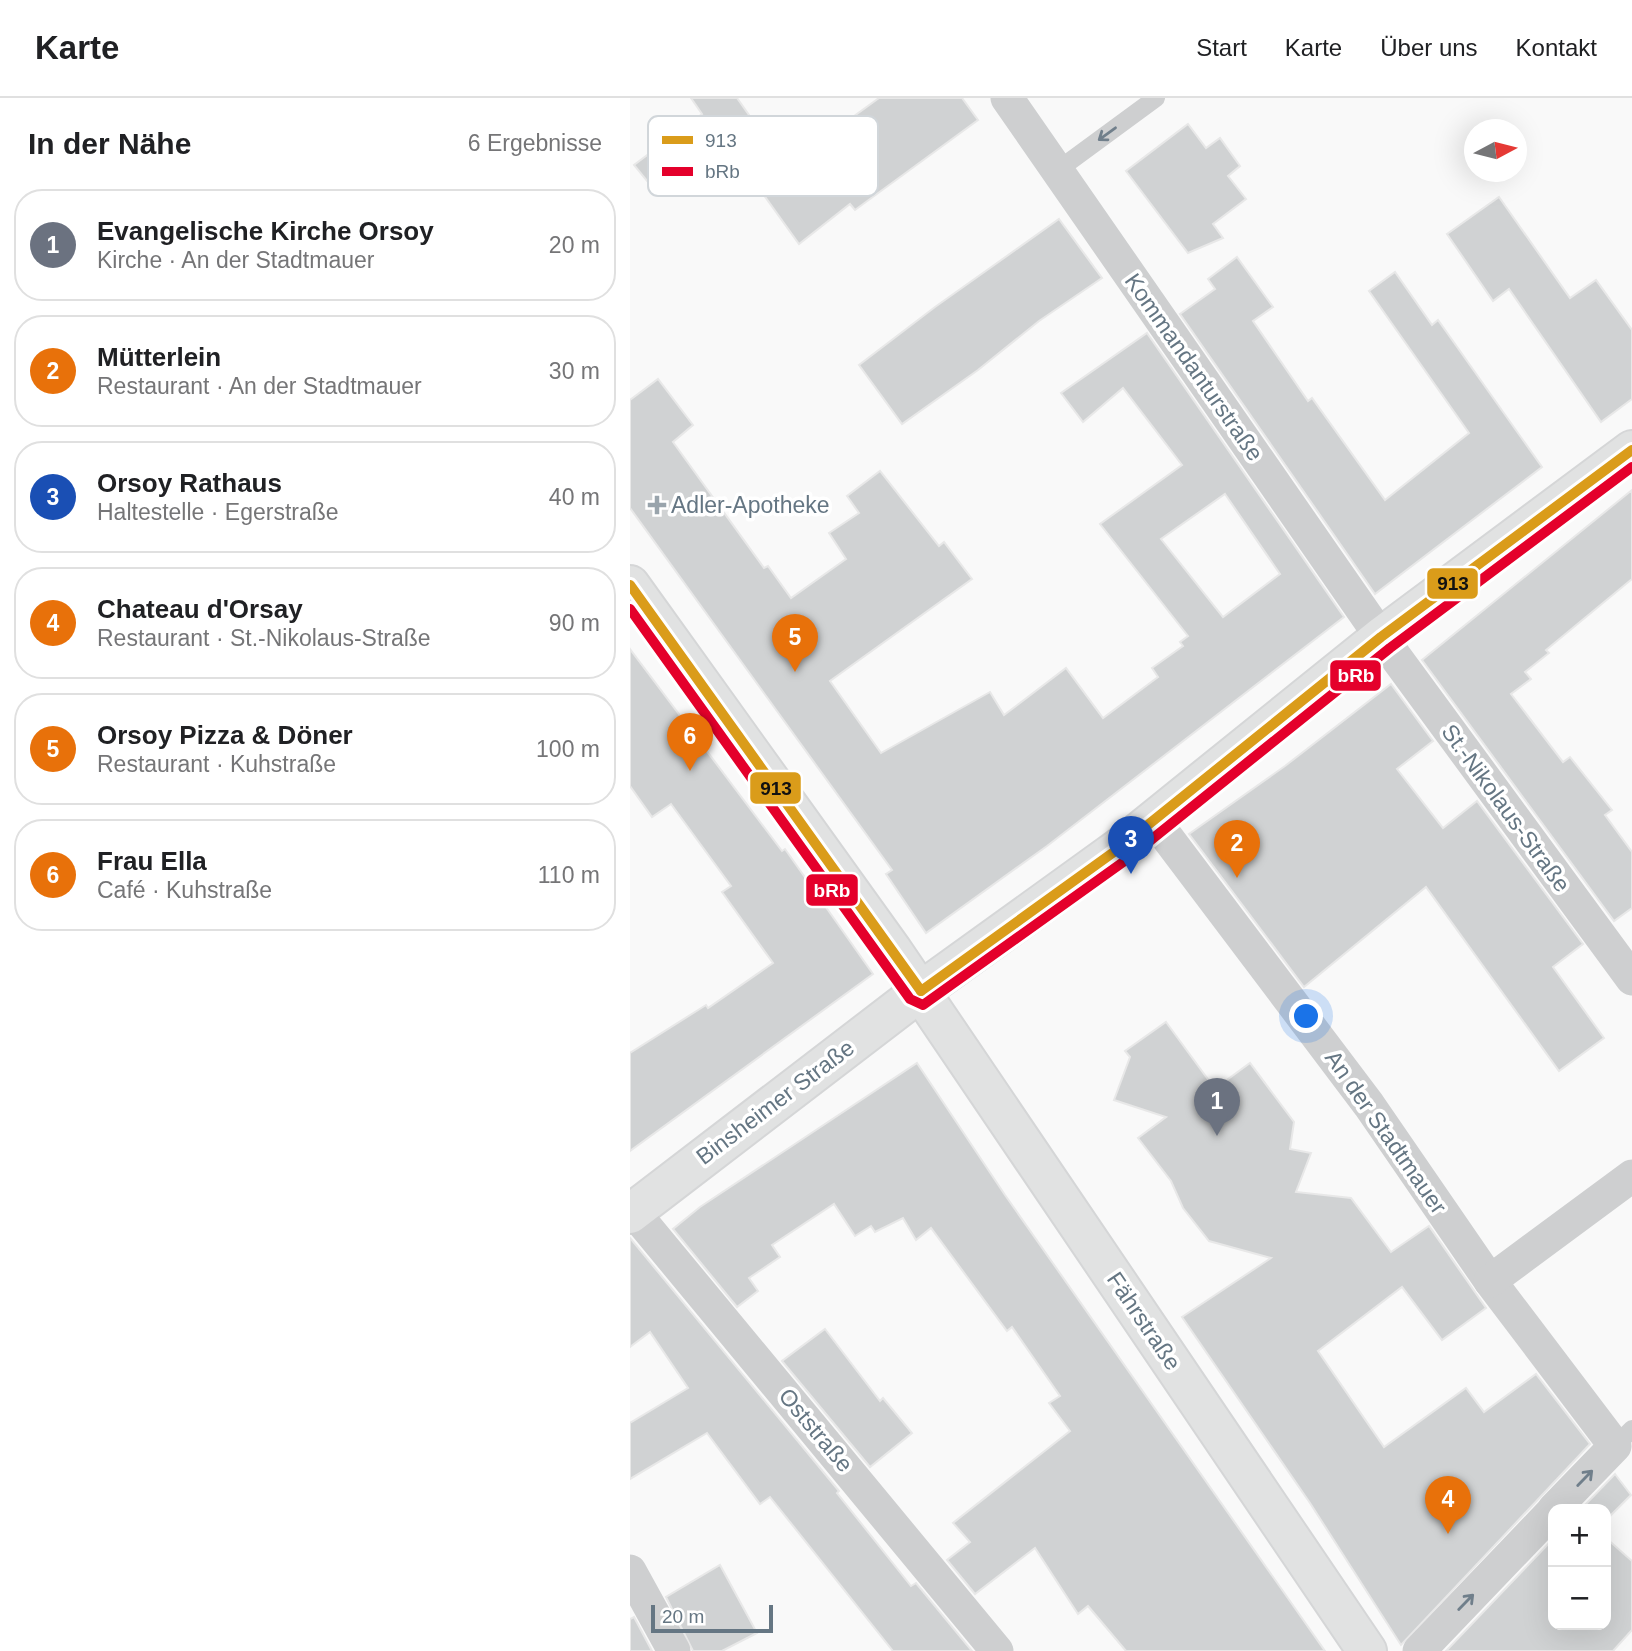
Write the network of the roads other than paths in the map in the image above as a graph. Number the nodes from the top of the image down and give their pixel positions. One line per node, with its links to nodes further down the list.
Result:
1 (1007, 98): 3 (street, Kommandanturstraße)
2 (1156, 98): 3 (lane, one-way to 3)
3 (1058, 170): 6 (street, Kommandanturstraße)
4 (1632, 450): 6 (main road, Binsheimer Straße)
5 (630, 585): 9 (main road, Fährstraße)
6 (1381, 637): 7 (main road, Binsheimer Straße); 8 (street, St.-Nikolaus-Straße)
7 (1154, 820): 9 (main road, Binsheimer Straße); 12 (street, An der Stadtmauer)
8 (1632, 979)
9 (921, 991): 11 (main road, Binsheimer Straße); 19 (main road, Fährstraße)
10 (1632, 1176): 12 (street)
11 (632, 1212): 18 (street, Oststraße)
12 (1490, 1281): 13 (street, An der Stadtmauer)
13 (1623, 1438): 14 (street, one-way to 13)
14 (1560, 1504)
15 (1548, 1516): 20 (street, one-way to 15)
16 (630, 1571): 17 (street)
17 (674, 1651)
18 (997, 1651)
19 (1367, 1651)
20 (1419, 1651)

